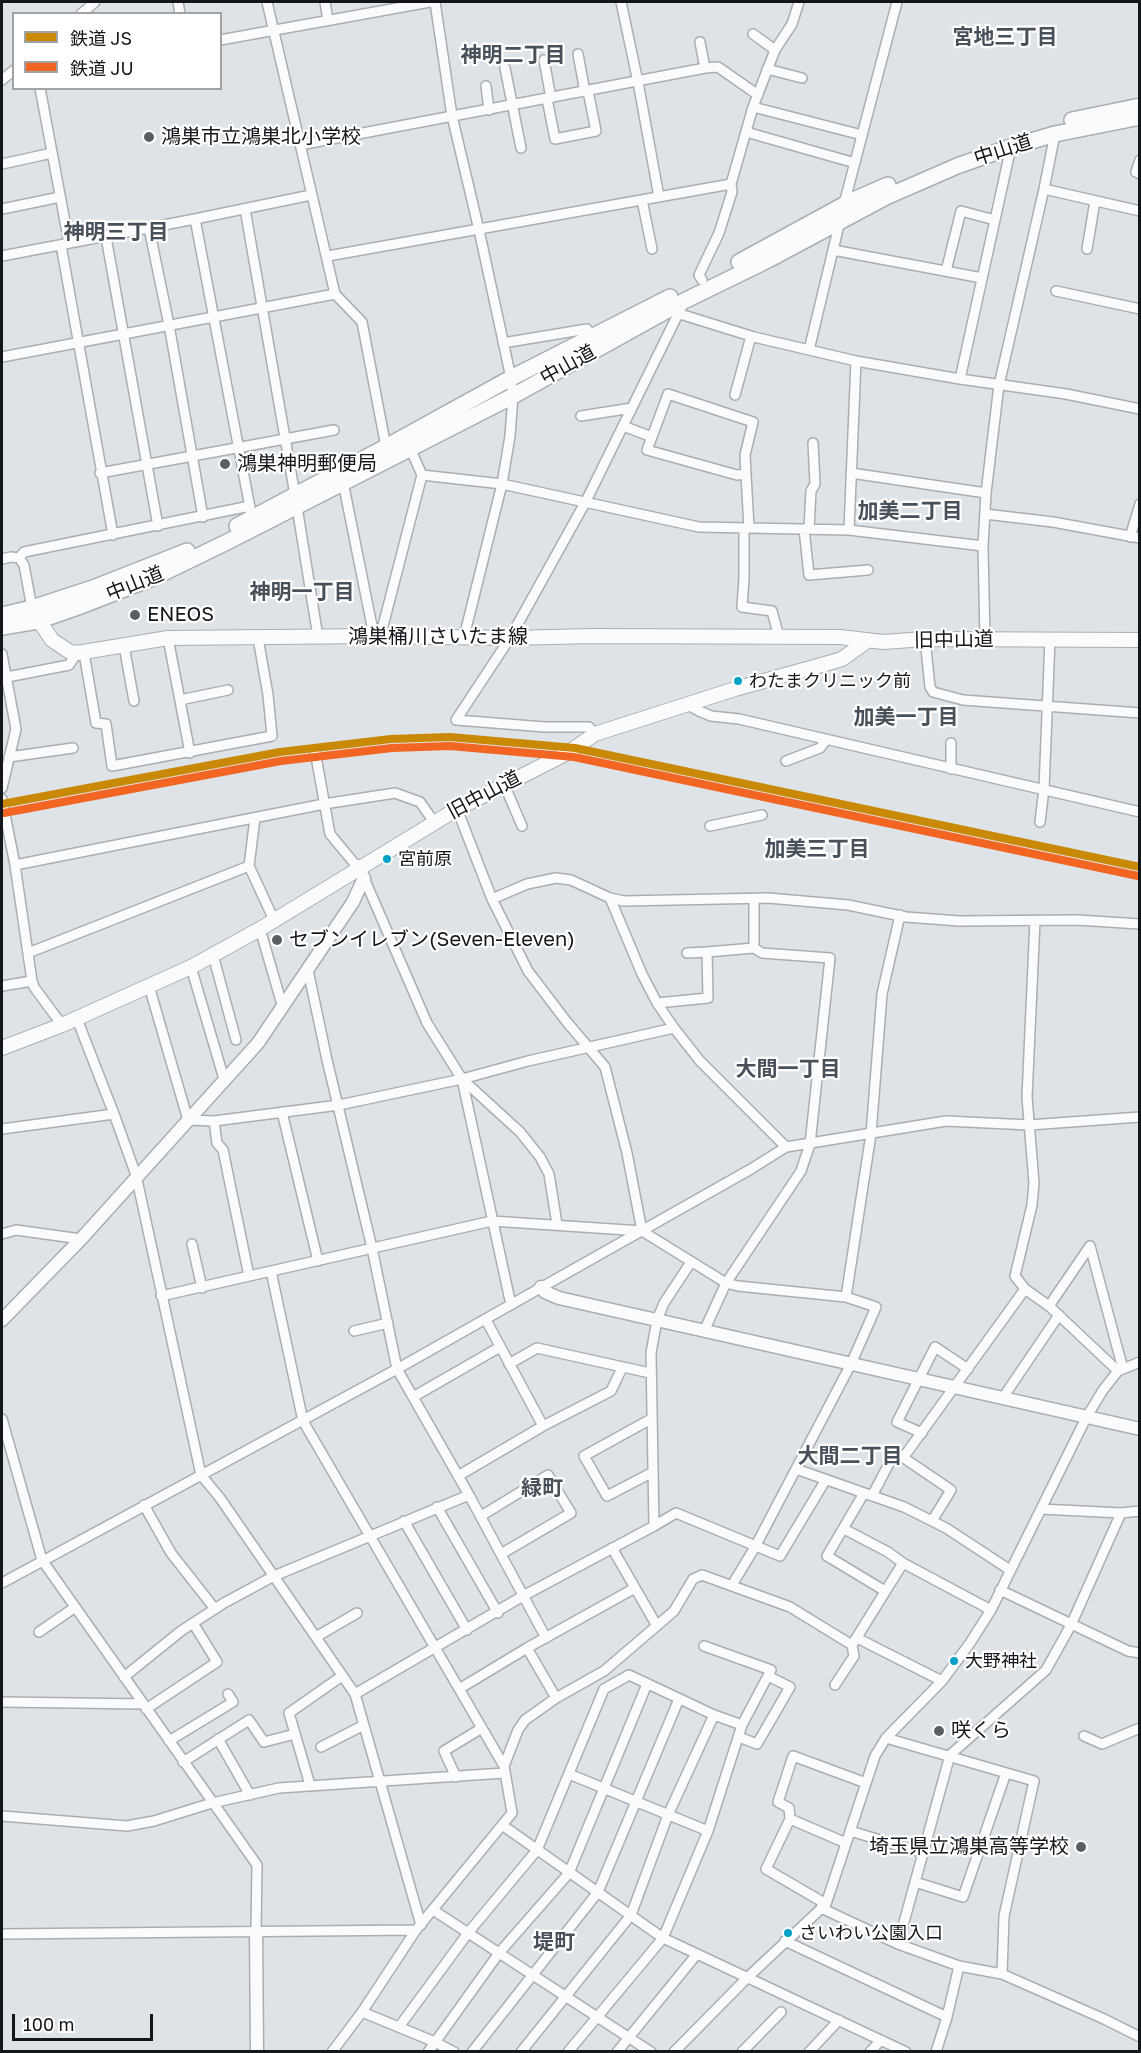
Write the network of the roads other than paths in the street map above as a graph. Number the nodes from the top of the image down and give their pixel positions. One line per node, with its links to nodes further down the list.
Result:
1 (95, 2): 8 (street)
2 (267, 2): 10 (street)
3 (325, 2): 9 (street)
4 (433, 2): 9 (street); 31 (street)
5 (621, 2): 21 (street)
6 (800, 2): 14 (street)
7 (897, 2): 35 (street)
8 (83, 12)
9 (328, 20): 10 (street)
10 (273, 30): 12 (street); 36 (street)
11 (753, 34): 14 (street)
12 (222, 40)
13 (700, 42): 18 (street)
14 (775, 50): 19 (street)
15 (578, 54): 24 (street)
16 (543, 60): 26 (street)
17 (504, 68): 27 (street)
18 (705, 68): 21 (street); 25 (street)
19 (767, 69): 20 (street); 25 (street)
20 (802, 78)
21 (638, 82): 24 (street); 48 (street)
22 (486, 86): 30 (street)
23 (40, 90): 39 (street)
24 (586, 91): 26 (street); 26 (street)
25 (758, 95): 29 (street)
26 (549, 99): 27 (street)
27 (512, 105): 30 (street); 38 (street)
28 (1140, 106): 51 (highway, 中山道)
29 (753, 107): 33 (street); 35 (street)
30 (489, 110): 31 (street)
31 (452, 116): 36 (street); 59 (street)
32 (1140, 117): 34 (highway, 中山道)
33 (746, 132): 41 (street); 44 (street)
34 (1055, 134): 37 (highway, 中山道); 45 (street)
35 (862, 135): 41 (street)
36 (300, 145): 46 (street)
37 (1011, 147): 56 (highway, 中山道); 57 (street)
38 (521, 148)
39 (52, 153): 42 (street); 47 (street)
40 (1140, 159): 43 (street)
41 (855, 163): 51 (street)
42 (2, 164)
43 (1140, 174)
44 (731, 183): 48 (street); 69 (street)
45 (1044, 189): 50 (street); 87 (street)
46 (311, 195): 53 (street); 66 (street)
47 (60, 197): 52 (street); 61 (street)
48 (659, 197): 49 (street)
49 (642, 200): 59 (street); 62 (street)
50 (1095, 201): 54 (street); 63 (street)
51 (844, 204): 69 (highway, 中山道)
52 (2, 209)
53 (245, 209): 55 (street); 73 (street)
54 (1140, 211)
55 (195, 219): 58 (street); 75 (street)
56 (840, 220): 64 (street); 72 (highway, 中山道)
57 (995, 220): 67 (street); 68 (street)
58 (149, 228): 60 (street); 76 (street)
59 (479, 230): 66 (street); 81 (street)
60 (106, 237): 61 (street); 77 (street)
61 (65, 244): 65 (street); 80 (street)
62 (652, 249)
63 (1088, 249)
64 (833, 250): 67 (street); 82 (street)
65 (2, 256)
66 (328, 256): 71 (street)
67 (946, 272): 68 (street)
68 (982, 278): 86 (street)
69 (702, 280): 79 (highway, 中山道)
70 (1056, 291): 74 (street)
71 (335, 294): 73 (street); 98 (street)
72 (682, 307): 78 (street); 89 (highway, 中山道); 90 (street)
73 (262, 308): 75 (street); 96 (street)
74 (1140, 309)
75 (214, 317): 76 (street); 100 (street)
76 (169, 325): 77 (street); 101 (street)
77 (122, 334): 80 (street); 102 (street)
78 (751, 336): 82 (street); 88 (street)
79 (594, 338): 81 (street); 85 (highway, 中山道)
80 (78, 343): 83 (street); 103 (street)
81 (503, 343): 85 (street)
82 (809, 350): 84 (street)
83 (2, 357)
84 (856, 361): 86 (street); 104 (street)
85 (511, 378): 89 (street); 98 (highway, 中山道)
86 (960, 379): 87 (street)
87 (999, 385): 91 (street); 109 (street)
88 (735, 395)
89 (513, 396): 99 (highway, 中山道); 108 (street)
90 (632, 408): 92 (street); 93 (street)
91 (1140, 410)
92 (581, 416)
93 (623, 426): 95 (street); 111 (street)
94 (334, 430): 96 (street)
95 (652, 436): 105 (street); 105 (street)
96 (286, 439): 100 (street); 110 (street)
97 (813, 443): 118 (street)
98 (386, 447): 110 (highway, 中山道)
99 (410, 448): 106 (street); 107 (highway, 中山道)
100 (239, 449): 101 (street); 113 (street)
101 (192, 457): 102 (street); 115 (street)
102 (147, 465): 103 (street); 116 (street)
103 (100, 473): 120 (street)
104 (851, 473): 109 (street); 119 (street)
105 (746, 474): 117 (street)
106 (422, 475): 108 (street); 129 (street)
107 (343, 482): 110 (highway, 中山道); 129 (street)
108 (502, 484): 111 (street); 134 (street)
109 (986, 493): 114 (street)
110 (296, 501): 113 (highway, 中山道); 126 (highway, 中山道); 130 (street)
111 (586, 501): 117 (street); 135 (street)
112 (1140, 504): 121 (street)
113 (251, 512): 115 (street); 126 (highway, 中山道)
114 (985, 514): 121 (street); 122 (street)
115 (203, 517): 116 (street)
116 (158, 526): 120 (street)
117 (746, 528): 118 (street); 131 (street)
118 (806, 529): 119 (street); 125 (street)
119 (849, 530): 122 (street)
120 (112, 535): 123 (street)
121 (1135, 538)
122 (983, 546): 137 (street)
123 (19, 558): 124 (street); 126 (street)
124 (2, 559)
125 (868, 570)
126 (35, 614): 127 (highway, 中山道); 128 (highway, 中山道); 142 (main road)
127 (2, 615)
128 (2, 627)
129 (374, 636): 130 (main road, 鴻巣桶川さいたま線); 134 (main road, 鴻巣桶川さいたま線)
130 (318, 637): 133 (main road, 鴻巣桶川さいたま線)
131 (779, 637): 135 (main road, 鴻巣桶川さいたま線); 140 (main road, 鴻巣桶川さいたま線)
132 (168, 638): 133 (main road, 鴻巣桶川さいたま線); 141 (main road, 鴻巣桶川さいたま線); 147 (street)
133 (258, 638): 156 (street)
134 (464, 638): 135 (main road, 鴻巣桶川さいたま線)
135 (510, 638): 151 (street)
136 (925, 639): 137 (main road, 旧中山道); 140 (main road, 旧中山道); 149 (street)
137 (986, 639): 138 (main road, 旧中山道)
138 (1050, 639): 139 (main road, 旧中山道); 149 (street)
139 (1140, 640)
140 (867, 641): 148 (main road, 旧中山道)
141 (124, 646): 142 (main road, 鴻巣桶川さいたま線); 146 (street)
142 (80, 653): 144 (street); 156 (street)
143 (2, 654): 144 (street)
144 (4, 678): 157 (street)
145 (228, 690): 147 (street)
146 (134, 700)
147 (180, 700): 156 (street)
148 (688, 705): 151 (main road, 旧中山道); 152 (street)
149 (1046, 705): 150 (street); 162 (street)
150 (1140, 712)
151 (595, 734): 160 (main road, 旧中山道)
152 (826, 740): 158 (street); 159 (street)
153 (951, 743): 159 (street)
154 (73, 748): 157 (street)
155 (315, 751): 164 (street)
156 (190, 753)
157 (9, 757): 161 (street)
158 (786, 761)
159 (951, 769): 162 (street)
160 (504, 784): 165 (main road, 旧中山道); 172 (street)
161 (2, 788)
162 (1044, 789): 166 (street); 170 (street)
163 (2, 799): 173 (street)
164 (324, 804): 168 (street); 169 (street); 175 (street)
165 (457, 809): 169 (main road, 旧中山道); 176 (street)
166 (1140, 812)
167 (762, 815): 171 (street)
168 (255, 818): 173 (street); 174 (street)
169 (434, 822): 175 (main road, 旧中山道)
170 (1040, 822)
171 (710, 825)
172 (522, 826)
173 (15, 865): 186 (street)
174 (249, 866): 180 (street); 186 (street)
175 (363, 873): 180 (main road, 旧中山道); 190 (street); 203 (street)
176 (492, 898): 177 (street); 201 (street)
177 (610, 898): 178 (street); 194 (street)
178 (754, 899): 179 (street); 184 (street)
179 (900, 915): 181 (street); 212 (street)
180 (274, 920): 183 (main road, 旧中山道)
181 (1035, 921): 182 (street); 210 (street)
182 (1140, 924)
183 (260, 929): 188 (main road, 旧中山道); 195 (street)
184 (754, 948): 185 (street); 213 (street)
185 (707, 952): 187 (street); 194 (street)
186 (28, 953): 191 (street)
187 (687, 953)
188 (213, 955): 189 (main road, 旧中山道); 199 (street)
189 (191, 967): 193 (main road, 旧中山道); 202 (street)
190 (308, 970): 195 (street); 204 (street)
191 (32, 981): 192 (street); 197 (street)
192 (2, 986)
193 (149, 986): 196 (main road, 旧中山道); 208 (street)
194 (657, 1003): 198 (street)
195 (283, 1008): 202 (street)
196 (77, 1018): 197 (main road, 旧中山道); 206 (street)
197 (62, 1025): 200 (main road, 旧中山道)
198 (674, 1028): 201 (street); 214 (street)
199 (236, 1040)
200 (2, 1048)
201 (588, 1048): 203 (street); 218 (street)
202 (224, 1079): 208 (street)
203 (462, 1079): 204 (street); 216 (street); 217 (street)
204 (339, 1105): 205 (street); 222 (street)
205 (282, 1112): 209 (street); 223 (street)
206 (114, 1114): 211 (street); 215 (street)
207 (1140, 1116): 210 (street)
208 (188, 1120): 209 (street); 215 (street)
209 (214, 1121): 226 (street)
210 (1029, 1125): 212 (street); 230 (street)
211 (2, 1129)
212 (871, 1134): 213 (street); 232 (street)
213 (810, 1144): 214 (street); 227 (street)
214 (786, 1147): 218 (street)
215 (136, 1176): 220 (street); 231 (street)
216 (492, 1221): 217 (street); 222 (street); 233 (street)
217 (557, 1224): 218 (street)
218 (642, 1231): 224 (street); 229 (street)
219 (2, 1234): 220 (street)
220 (81, 1239): 236 (street)
221 (192, 1245): 228 (street)
222 (372, 1248): 223 (street); 239 (street)
223 (318, 1261): 225 (street)
224 (691, 1262): 227 (street); 238 (street)
225 (270, 1271): 226 (street); 258 (street)
226 (249, 1276): 228 (street)
227 (726, 1282): 232 (street); 240 (street)
228 (202, 1287): 231 (street)
229 (541, 1287): 233 (street); 238 (street)
230 (1025, 1289): 234 (street); 247 (street)
231 (161, 1296): 265 (street)
232 (846, 1297): 245 (street)
233 (511, 1305): 237 (street)
234 (1048, 1306): 235 (street); 249 (street)
235 (1059, 1315): 249 (street); 254 (street)
236 (2, 1320)
237 (486, 1320): 242 (street); 248 (street)
238 (657, 1320): 240 (street); 250 (street)
239 (388, 1323): 241 (street); 248 (street)
240 (704, 1330): 245 (street)
241 (354, 1331)
242 (500, 1347): 244 (street); 253 (street)
243 (1140, 1362): 249 (street)
244 (509, 1364): 246 (street); 259 (street)
245 (851, 1364): 251 (street); 263 (street)
246 (622, 1368): 250 (street); 259 (street)
247 (968, 1369): 251 (street); 252 (street)
248 (397, 1370): 253 (street); 258 (street)
249 (1121, 1370): 255 (street)
250 (650, 1373): 257 (street)
251 (919, 1379): 252 (street); 261 (street)
252 (956, 1388): 254 (street); 261 (street)
253 (413, 1397): 266 (street)
254 (1002, 1399): 255 (street)
255 (1086, 1418): 260 (street); 272 (street)
256 (2, 1419): 284 (street)
257 (651, 1419): 264 (street); 264 (street)
258 (303, 1421): 265 (street); 280 (street)
259 (543, 1426): 266 (street)
260 (1140, 1429)
261 (922, 1433): 262 (street)
262 (903, 1458): 269 (street); 277 (street)
263 (796, 1469): 267 (street); 281 (street)
264 (653, 1472): 278 (street)
265 (201, 1475): 270 (street); 287 (street)
266 (458, 1476): 268 (street)
267 (825, 1481): 269 (street); 281 (street)
268 (469, 1494): 271 (street); 275 (street)
269 (868, 1495): 277 (street); 279 (street)
270 (144, 1505): 284 (street); 295 (street)
271 (437, 1507): 276 (street); 298 (street)
272 (1041, 1509): 274 (street); 286 (street)
273 (1140, 1511): 274 (street)
274 (1121, 1513): 300 (street)
275 (481, 1516): 283 (street); 283 (street)
276 (404, 1521): 280 (street); 302 (street)
277 (932, 1521): 286 (street)
278 (654, 1526): 281 (street); 282 (street)
279 (844, 1529): 285 (street); 292 (street)
280 (370, 1535): 287 (street); 309 (street)
281 (755, 1547): 289 (street)
282 (612, 1548): 290 (street); 293 (street)
283 (501, 1554): 293 (street)
284 (42, 1560): 288 (street); 294 (street)
285 (903, 1563): 292 (street); 296 (street)
286 (1010, 1570): 291 (street)
287 (274, 1576): 295 (street); 304 (street)
288 (2, 1583)
289 (732, 1585): 301 (street); 306 (street)
290 (635, 1588): 301 (street); 305 (street)
291 (1000, 1590): 296 (street); 300 (street)
292 (885, 1591): 306 (street)
293 (523, 1596): 298 (street); 305 (street)
294 (74, 1608): 303 (street); 313 (street)
295 (215, 1609): 299 (street)
296 (991, 1610): 314 (street)
297 (357, 1613): 304 (street)
298 (498, 1613): 302 (street)
299 (193, 1623): 313 (street); 323 (street)
300 (1071, 1625): 310 (street); 336 (street)
301 (657, 1626): 320 (street)
302 (467, 1630): 309 (street)
303 (39, 1632)
304 (316, 1637): 311 (street)
305 (546, 1638): 308 (street)
306 (855, 1641): 314 (street); 316 (street)
307 (704, 1646): 312 (street)
308 (527, 1648): 317 (street); 320 (street)
309 (436, 1649): 317 (street); 319 (street)
310 (1140, 1653)
311 (342, 1676): 319 (street); 329 (street)
312 (768, 1676): 326 (street); 331 (street)
313 (124, 1677): 323 (street)
314 (942, 1681): 332 (street)
315 (647, 1684): 321 (street); 340 (street); 345 (street)
316 (835, 1685)
317 (459, 1689): 327 (street)
318 (228, 1694): 334 (street)
319 (355, 1694): 325 (street)
320 (556, 1698): 338 (street)
321 (679, 1699): 324 (street); 347 (street)
322 (2, 1702): 323 (street)
323 (144, 1706): 334 (street)
324 (714, 1715): 326 (street); 349 (street)
325 (364, 1725): 335 (street); 342 (street)
326 (742, 1725): 331 (street)
327 (482, 1728): 338 (street); 341 (street)
328 (1140, 1728): 330 (street)
329 (295, 1734): 333 (street); 344 (street)
330 (1084, 1736)
331 (739, 1737): 353 (street)
332 (886, 1738): 336 (street); 343 (street)
333 (218, 1739): 337 (street); 346 (street)
334 (169, 1741): 337 (street)
335 (321, 1747)
336 (950, 1755): 339 (street); 357 (street)
337 (183, 1761): 348 (street)
338 (504, 1770): 341 (street); 352 (street)
339 (1006, 1773): 359 (street); 375 (street)
340 (569, 1774): 345 (street); 356 (street)
341 (456, 1777): 342 (street)
342 (380, 1781): 344 (street); 364 (street)
343 (866, 1783): 351 (street); 354 (street)
344 (310, 1785): 346 (street)
345 (603, 1788): 347 (street); 358 (street)
346 (250, 1795): 348 (street)
347 (635, 1801): 349 (street); 360 (street)
348 (212, 1803): 350 (street); 365 (street)
349 (668, 1815): 353 (street); 363 (street)
350 (2, 1816)
351 (790, 1819): 355 (street); 361 (street)
352 (502, 1826): 356 (street); 362 (street)
353 (708, 1831): 368 (street)
354 (850, 1831): 355 (street); 357 (street)
355 (846, 1843): 361 (street)
356 (537, 1850): 358 (street); 366 (street)
357 (924, 1853): 359 (street)
358 (568, 1873): 360 (street); 371 (street)
359 (915, 1882): 370 (street)
360 (598, 1892): 363 (street); 374 (street)
361 (824, 1906): 369 (street); 370 (street)
362 (433, 1910): 364 (street); 366 (street)
363 (631, 1915): 368 (street); 377 (street)
364 (418, 1927): 365 (street); 378 (street)
365 (256, 1931): 367 (street); 389 (street)
366 (468, 1933): 371 (street); 383 (street)
367 (2, 1935)
368 (663, 1938): 372 (street); 380 (street)
369 (785, 1941): 376 (street); 381 (street)
370 (898, 1944): 373 (street)
371 (499, 1953): 374 (street); 387 (street)
372 (697, 1954): 376 (street); 384 (street)
373 (959, 1966): 375 (street); 381 (street)
374 (532, 1974): 377 (street); 392 (street)
375 (1002, 1974): 385 (street)
376 (747, 1978): 382 (street); 397 (street)
377 (565, 1995): 380 (street); 393 (street)
378 (362, 2012): 383 (street); 388 (street)
379 (781, 2012): 398 (street)
380 (597, 2016): 384 (street); 394 (street)
381 (947, 2017): 402 (street)
382 (839, 2020): 386 (street); 399 (street)
383 (399, 2027): 387 (street)
384 (630, 2037): 395 (street); 396 (street)
385 (1140, 2037)
386 (881, 2040): 400 (street); 401 (street)
387 (435, 2042): 390 (street); 391 (street)
388 (336, 2051)
389 (257, 2052)
390 (428, 2052)
391 (454, 2052)
392 (472, 2052)
393 (520, 2052)
394 (568, 2052)
395 (617, 2052)
396 (651, 2052)
397 (674, 2052)
398 (742, 2052)
399 (809, 2052)
400 (870, 2052)
401 (906, 2052)
402 (936, 2052)

